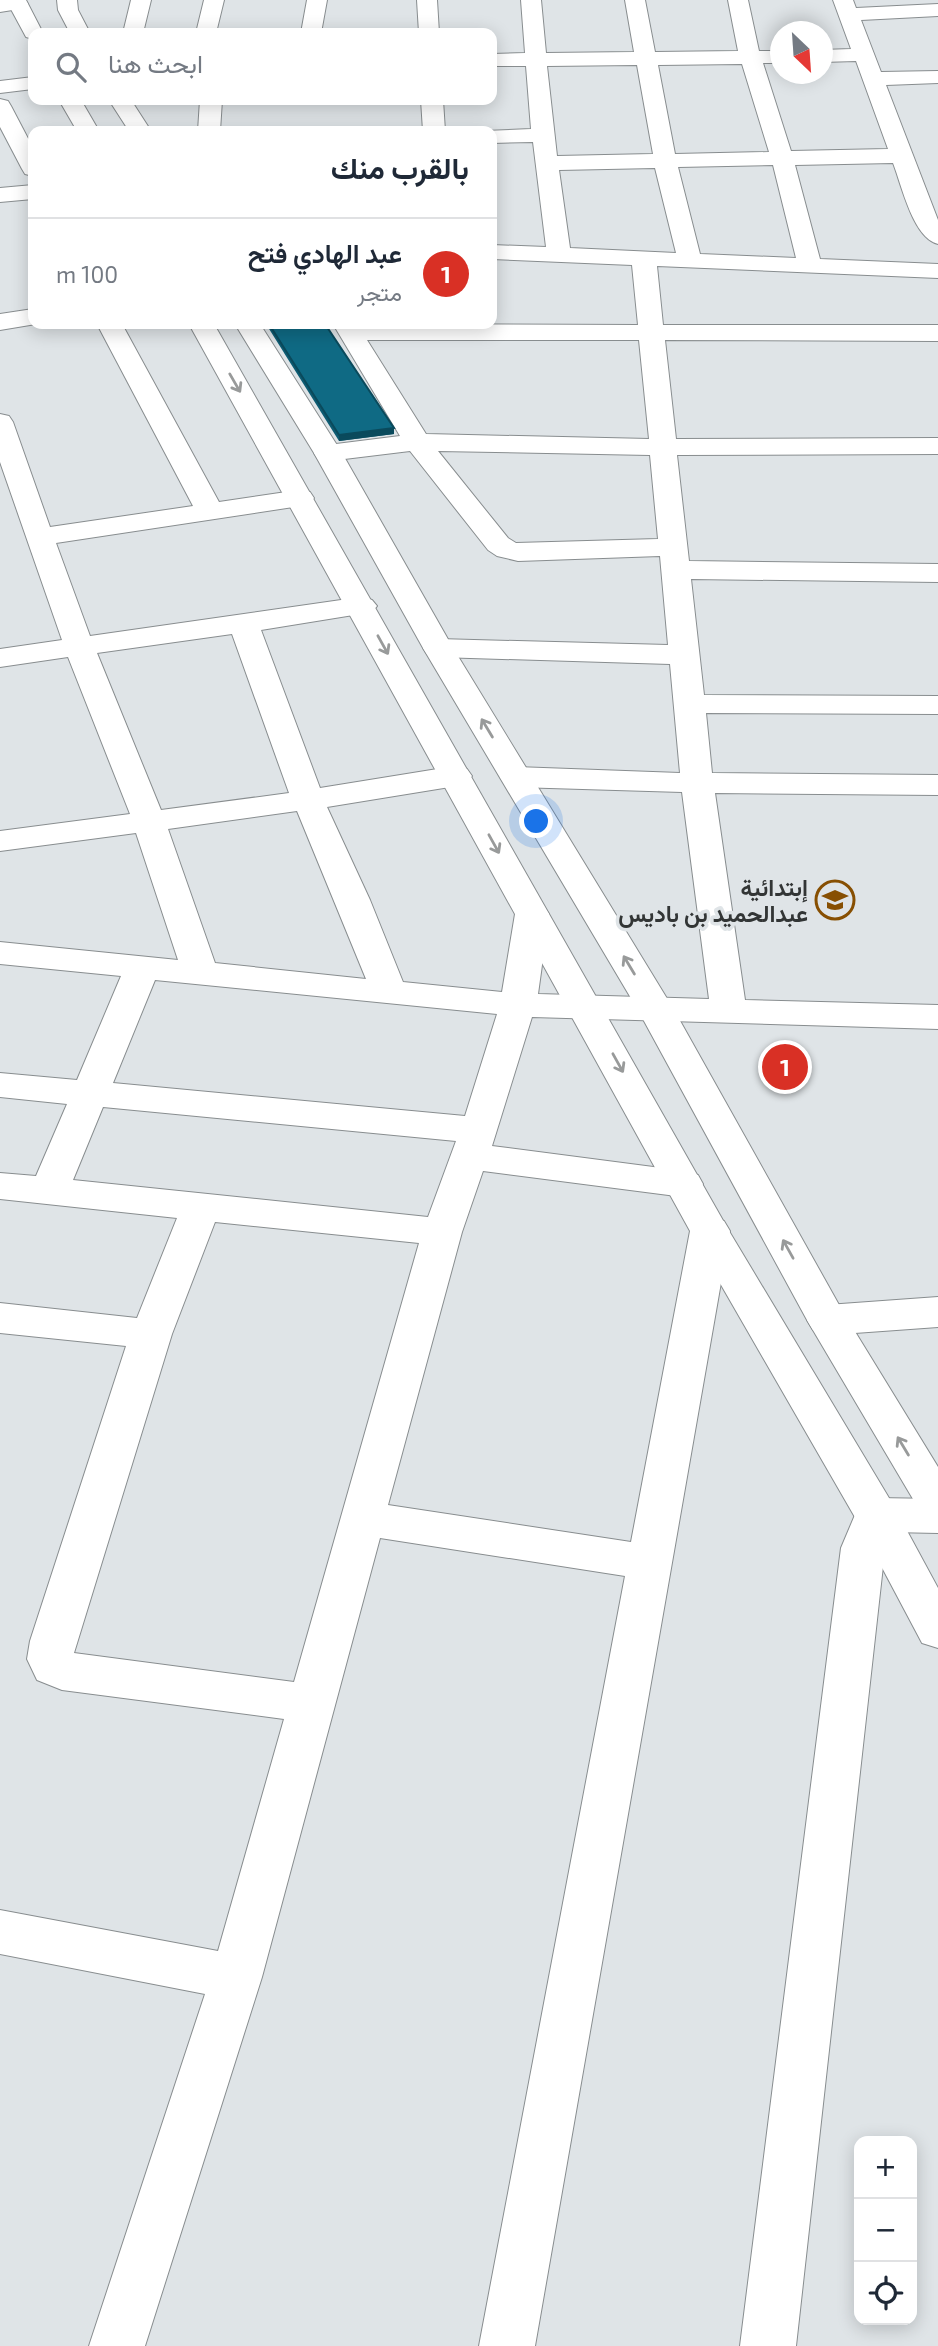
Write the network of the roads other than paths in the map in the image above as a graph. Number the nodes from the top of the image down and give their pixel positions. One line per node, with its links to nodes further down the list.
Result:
1 (67, 0): 13 (street)
2 (141, 0): 14 (street)
3 (214, 0): 15 (street)
4 (317, 0): 16 (street)
5 (427, 0): 17 (street)
6 (531, 0): 22 (street)
7 (635, 0): 23 (street)
8 (738, 0): 21 (street)
9 (11, 3): 12 (street)
10 (846, 7): 11 (street); 18 (street)
11 (938, 10)
12 (29, 28)
13 (77, 28)
14 (134, 28)
15 (207, 28)
16 (312, 28)
17 (429, 28)
18 (862, 55): 19 (street); 26 (street)
19 (833, 56)
20 (770, 57): 21 (street)
21 (750, 58): 23 (street); 41 (street)
22 (535, 59): 23 (street); 24 (street); 38 (street)
23 (646, 59): 43 (street)
24 (497, 60)
25 (938, 77): 26 (street)
26 (872, 79): 40 (street)
27 (28, 84): 28 (street)
28 (0, 87)
29 (73, 105): 34 (street)
30 (123, 105): 35 (street)
31 (211, 105): 36 (street)
32 (432, 105): 37 (street)
33 (0, 106): 42 (street)
34 (85, 126)
35 (137, 126)
36 (209, 126)
37 (434, 126)
38 (543, 135): 39 (street); 44 (street)
39 (497, 136)
40 (902, 156): 41 (street); 47 (street)
41 (782, 158): 43 (street); 52 (street)
42 (28, 159)
43 (665, 160): 44 (street); 51 (street)
44 (548, 163): 49 (street)
45 (28, 192): 46 (street)
46 (0, 195)
47 (938, 237)
48 (497, 252): 49 (street)
49 (559, 256): 50 (street)
50 (645, 260): 51 (street); 62 (street)
51 (690, 262): 52 (street)
52 (810, 266): 53 (street)
53 (938, 271)
54 (28, 318): 55 (street)
55 (0, 322)
56 (113, 329): 69 (street)
57 (204, 329): 68 (street, one-way to 68)
58 (250, 329): 67 (street)
59 (348, 329): 64 (street)
60 (398, 329): 62 (street)
61 (938, 333): 62 (street)
62 (652, 334): 66 (street)
63 (0, 422): 70 (street)
64 (417, 442): 66 (street); 67 (street); 71 (street)
65 (938, 446): 66 (street)
66 (663, 447): 71 (street)
67 (328, 453): 76 (street)
68 (300, 498): 69 (street); 73 (street)
69 (210, 512): 70 (street)
70 (40, 537): 75 (street)
71 (675, 559): 72 (street); 77 (street)
72 (938, 573)
73 (362, 606): 74 (street); 81 (street, one-way to 81)
74 (244, 625): 75 (street); 85 (street)
75 (80, 647): 78 (street); 86 (street)
76 (438, 648): 77 (street); 82 (street, one-way to 76)
77 (684, 655): 79 (street)
78 (0, 658)
79 (690, 705): 80 (street); 83 (street)
80 (938, 705)
81 (456, 776): 85 (street); 88 (street, one-way to 88)
82 (516, 777): 83 (street); 95 (street, one-way to 82)
83 (697, 783): 84 (street); 96 (street)
84 (938, 785)
85 (307, 800): 86 (street); 92 (street)
86 (149, 821): 87 (street); 91 (street)
87 (0, 841)
88 (533, 914): 93 (street); 94 (street)
89 (0, 953): 90 (street)
90 (143, 966): 91 (street); 99 (street)
91 (200, 972): 92 (street)
92 (389, 991): 93 (street)
93 (518, 1006): 94 (street); 100 (street)
94 (587, 1008): 95 (street); 101 (street, one-way to 101)
95 (656, 1010): 96 (street); 109 (street, one-way to 95)
96 (729, 1012): 97 (street)
97 (938, 1017)
98 (0, 1085): 99 (street)
99 (91, 1094): 100 (street); 103 (street)
100 (474, 1143): 101 (street); 106 (street)
101 (684, 1184): 105 (street)
102 (0, 1186): 103 (street)
103 (49, 1191): 104 (street)
104 (201, 1207): 106 (street); 110 (street)
105 (710, 1231): 112 (street); 115 (street)
106 (442, 1233): 114 (street)
107 (938, 1312): 109 (street)
108 (0, 1318): 110 (street)
109 (827, 1320): 111 (street, one-way to 109)
110 (151, 1334): 117 (street)
111 (938, 1504)
112 (876, 1515): 113 (street); 116 (street); 122 (street)
113 (938, 1516)
114 (364, 1518): 115 (street); 117 (street)
115 (650, 1562): 121 (street)
116 (938, 1630)
117 (312, 1703): 119 (street)
118 (0, 1932): 119 (street)
119 (236, 1977): 120 (street)
120 (117, 2346)
121 (507, 2346)
122 (768, 2346)

